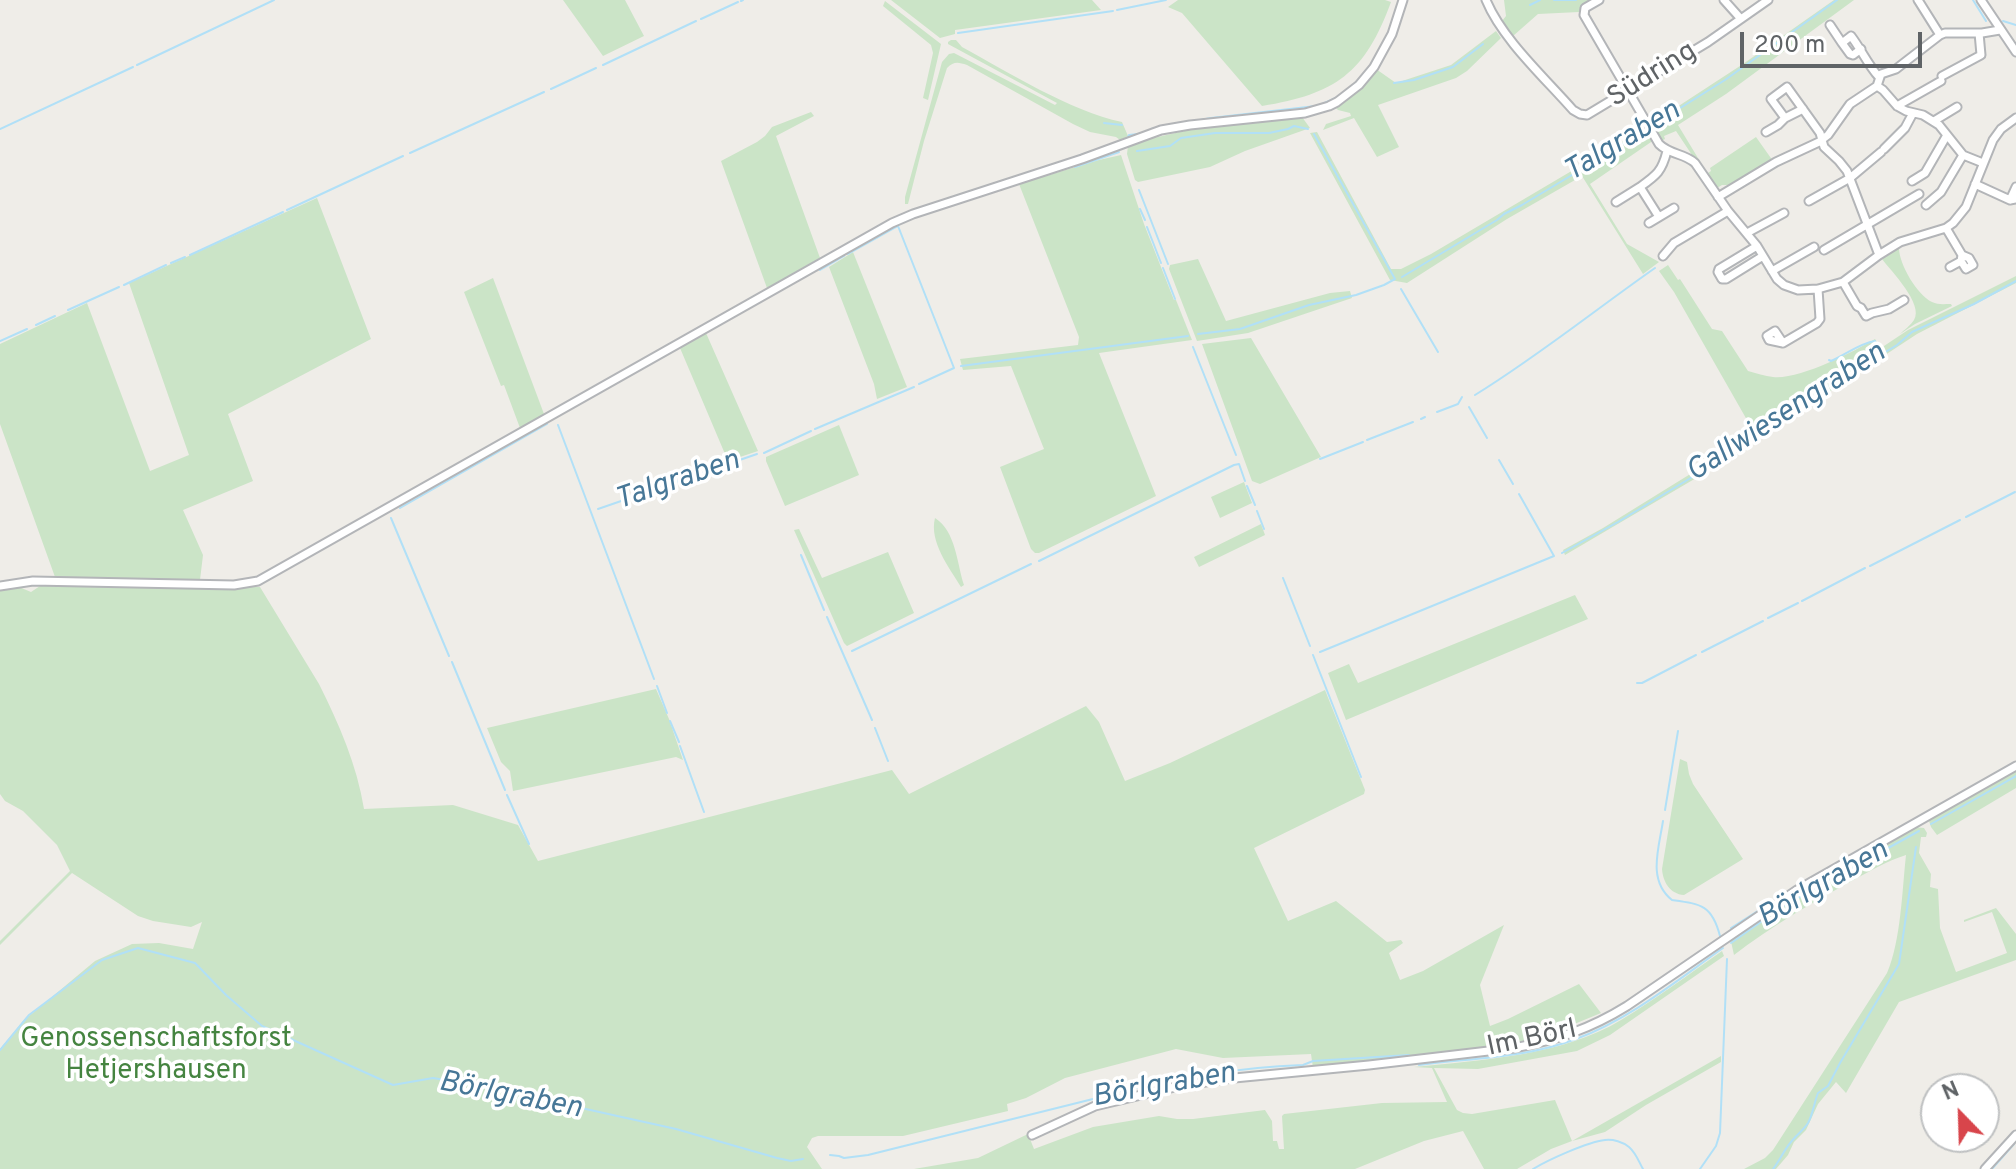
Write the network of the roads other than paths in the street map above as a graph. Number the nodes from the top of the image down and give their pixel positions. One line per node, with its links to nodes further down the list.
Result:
1 (1403, 0): 63 (street)
2 (1486, 0): 16 (street, Südring)
3 (1599, 0): 16 (street)
4 (1724, 0): 8 (street)
5 (1768, 0): 8 (street, Südring)
6 (1918, 0): 12 (street)
7 (1981, 0): 10 (street)
8 (1741, 19): 16 (street, Südring)
9 (1830, 25): 15 (street)
10 (2000, 30): 11 (street); 13 (street); 14 (street)
11 (1979, 33): 12 (street); 17 (street)
12 (1940, 35): 15 (street)
13 (2016, 52)
14 (2016, 61)
15 (1878, 82): 17 (street); 26 (street)
16 (1628, 91): 27 (street)
17 (1897, 106): 20 (street)
18 (1957, 107): 23 (street)
19 (1803, 109): 21 (street); 21 (street); 26 (street)
20 (1913, 113): 23 (street); 30 (street)
21 (1785, 118): 24 (street)
22 (2016, 118): 29 (street)
23 (1934, 121): 25 (street)
24 (1766, 132)
25 (1947, 135): 28 (street); 31 (street)
26 (1822, 139): 30 (street); 36 (street)
27 (1667, 151): 33 (street); 36 (street)
28 (1963, 155): 29 (street); 40 (street)
29 (1983, 163): 32 (street)
30 (1850, 178): 38 (street); 46 (street)
31 (1912, 181)
32 (1975, 184): 37 (street); 47 (street)
33 (1640, 187): 39 (street); 44 (street)
34 (2016, 187): 37 (street)
35 (1919, 194): 46 (street)
36 (1718, 197): 42 (street)
37 (2013, 199)
38 (1809, 201)
39 (1616, 202)
40 (1926, 205)
41 (1674, 208): 44 (street)
42 (1728, 211): 48 (street); 53 (street)
43 (1784, 213): 48 (street)
44 (1659, 217): 45 (street)
45 (1649, 223)
46 (1867, 225): 51 (street); 52 (street)
47 (1946, 228): 52 (street); 55 (street)
48 (1747, 233): 49 (street)
49 (1757, 246): 54 (street); 54 (street)
50 (1814, 247): 58 (street)
51 (1824, 250)
52 (1879, 255): 59 (street)
53 (1663, 256)
54 (1763, 256): 58 (street)
55 (1961, 258): 56 (street); 57 (street)
56 (1981, 259)
57 (1950, 267)
58 (1772, 271): 60 (street)
59 (1843, 282): 60 (street); 61 (street)
60 (1818, 289): 62 (street)
61 (1904, 300)
62 (1783, 343)
63 (0, 586)
64 (2016, 766): 65 (street, Im Börl)
65 (1032, 1135)
66 (2016, 1135): 67 (street)
67 (1985, 1169)

